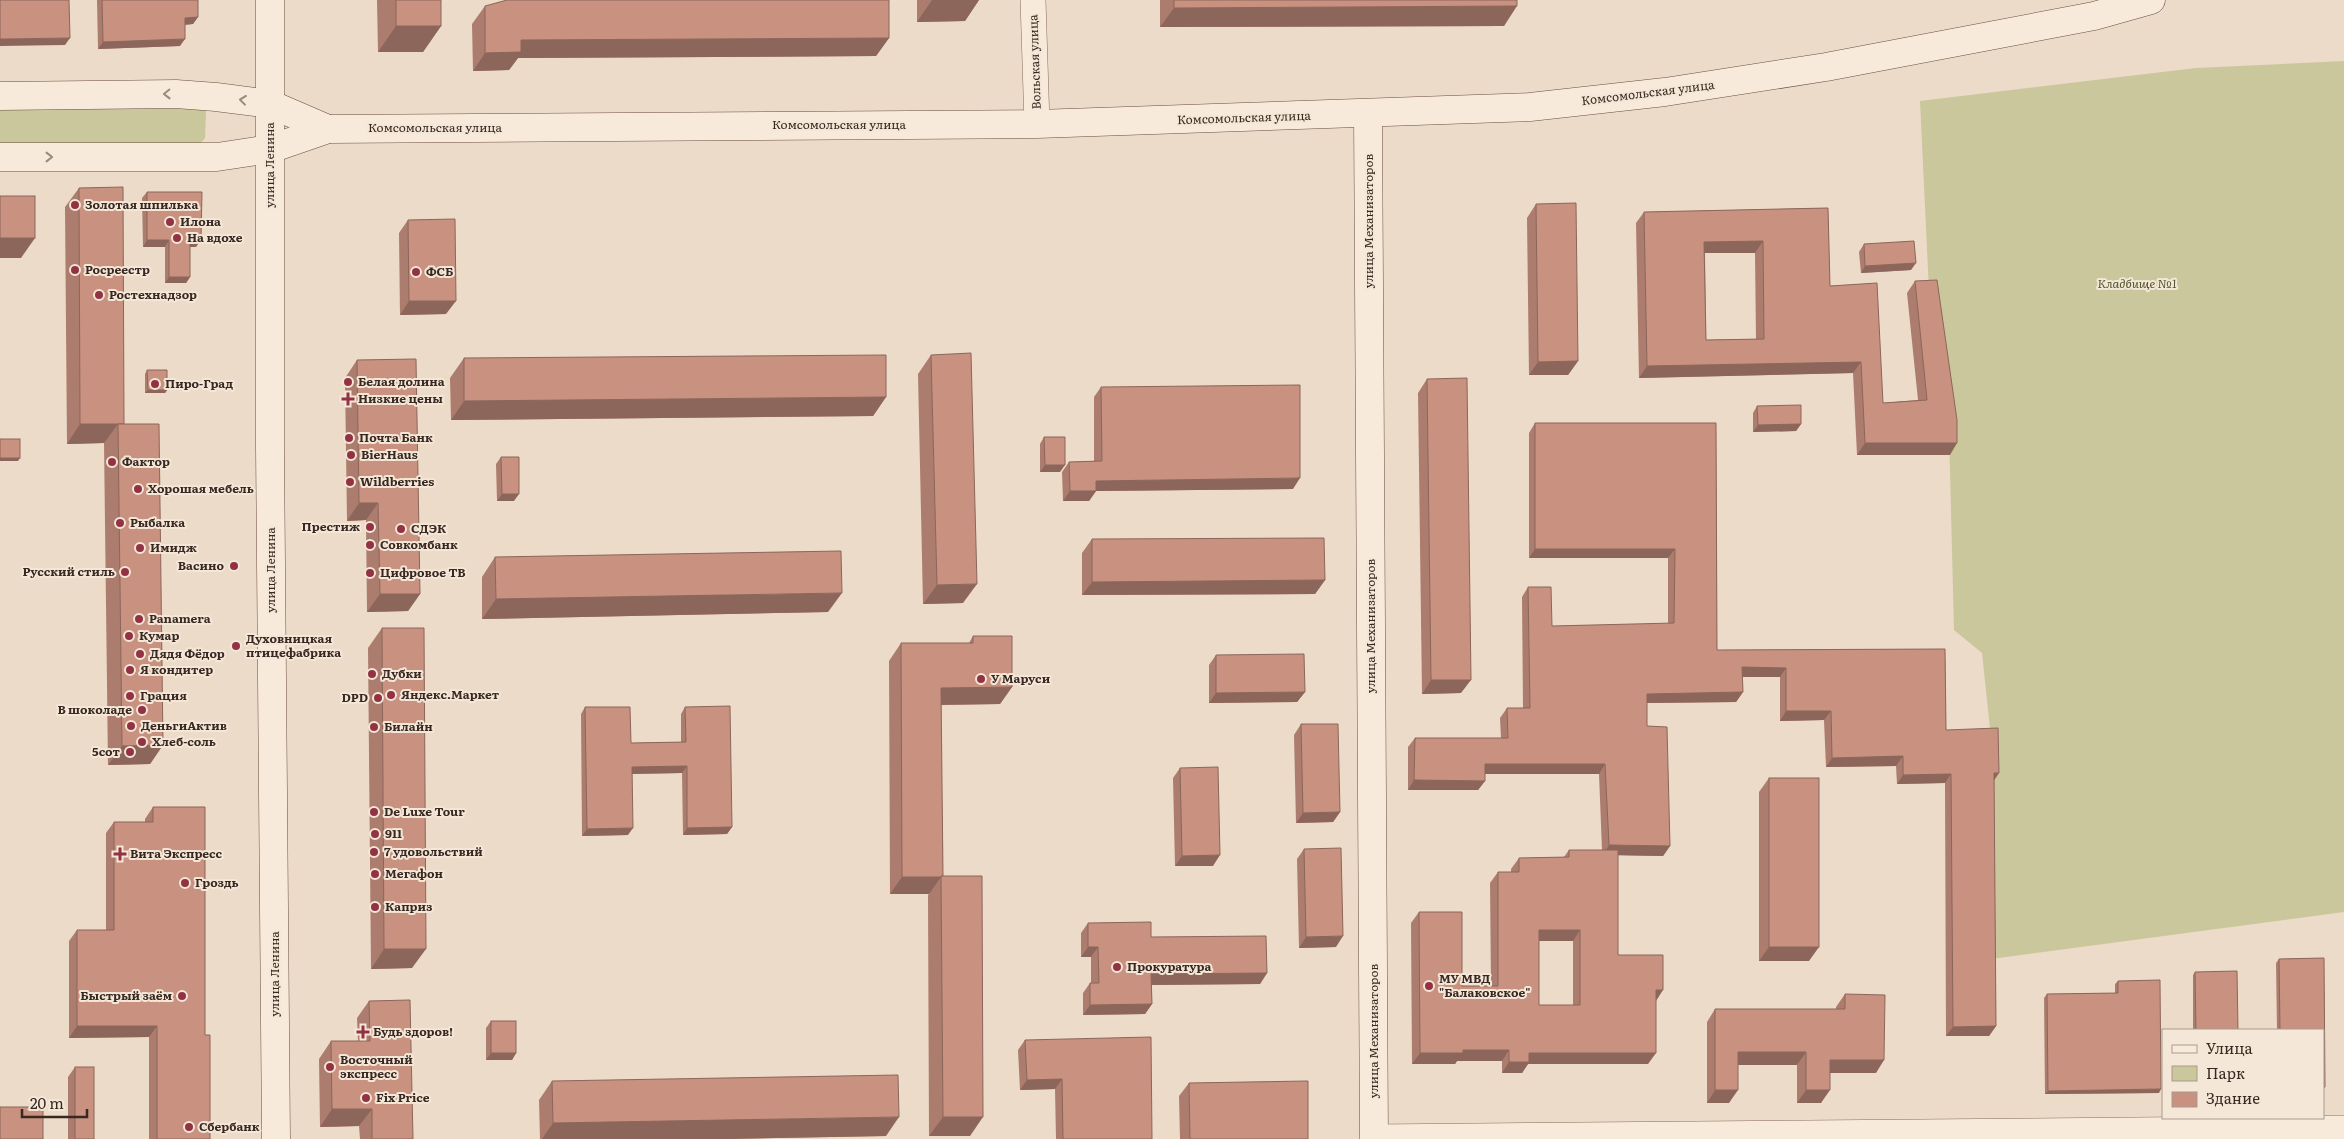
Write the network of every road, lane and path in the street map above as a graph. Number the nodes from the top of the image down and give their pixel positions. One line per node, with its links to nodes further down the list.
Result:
1 (270, 0): 5 (main road, улица Ленина)
2 (1033, 0): 7 (street, Вольская улица)
3 (2151, 0): 6 (main road, Комсомольская улица)
4 (0, 96): 5 (main road, Комсомольская улица, one-way to 4)
5 (270, 104): 8 (main road, Комсомольская улица); 9 (main road, улица Ленина)
6 (1368, 114): 7 (main road, Комсомольская улица); 12 (main road, улица Механизаторов)
7 (1037, 124): 8 (main road, Комсомольская улица)
8 (328, 129): 9 (main road, Комсомольская улица)
9 (270, 149): 10 (main road, Комсомольская улица, one-way to 9); 13 (main road, улица Ленина)
10 (0, 157)
11 (2344, 1128): 12 (street)
12 (1374, 1138)
13 (276, 1139)

